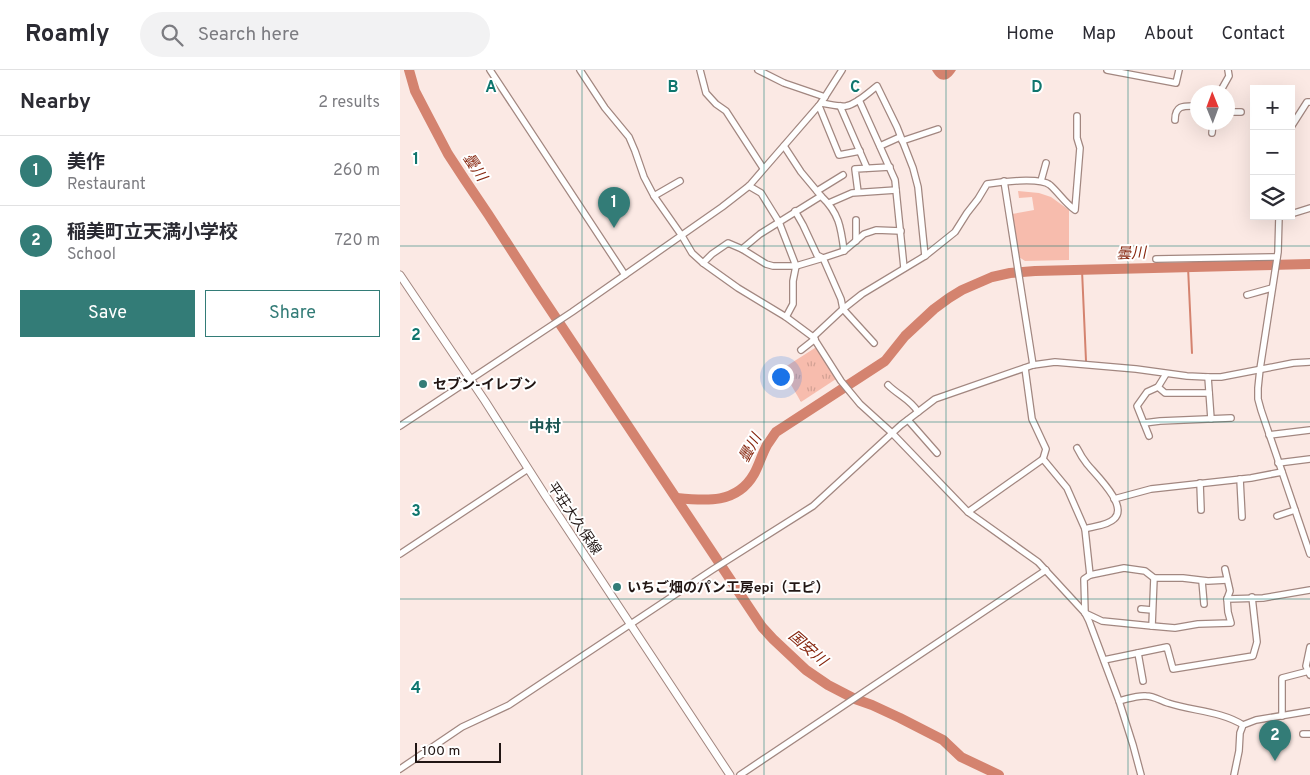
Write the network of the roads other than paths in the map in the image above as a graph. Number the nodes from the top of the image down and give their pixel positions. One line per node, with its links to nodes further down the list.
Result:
1 (490, 70): 61 (street)
2 (580, 70): 40 (street)
3 (700, 70): 30 (street)
4 (758, 70): 12 (street)
5 (842, 70): 12 (street)
6 (1107, 70): 9 (street)
7 (1179, 70): 9 (street)
8 (1228, 70): 10 (street)
9 (1125, 72)
10 (1224, 85)
11 (859, 100): 14 (street); 24 (street); 26 (street)
12 (822, 102): 14 (street); 25 (street); 27 (street)
13 (1310, 102): 20 (street)
14 (840, 106): 27 (street)
15 (1190, 106): 19 (street)
16 (1235, 112): 17 (street)
17 (1241, 112)
18 (1077, 116): 34 (street)
19 (1175, 120)
20 (1295, 121)
21 (938, 129): 24 (street)
22 (1212, 130): 23 (street)
23 (1212, 133)
24 (901, 139): 26 (street); 53 (street)
25 (784, 146): 30 (street); 39 (street)
26 (880, 146): 29 (street)
27 (860, 151): 31 (street)
28 (1046, 163): 34 (street)
29 (890, 167): 31 (street); 37 (street)
30 (763, 168): 36 (street)
31 (867, 168): 38 (street)
32 (843, 175): 39 (street)
33 (680, 181): 40 (street)
34 (1041, 181): 35 (street)
35 (1004, 182): 53 (street); 70 (street)
36 (749, 186): 47 (street); 49 (street)
37 (896, 190): 38 (street); 48 (street)
38 (858, 192): 41 (street)
39 (819, 194): 41 (street); 43 (street)
40 (654, 196): 49 (street)
41 (829, 203): 52 (street)
42 (1310, 208): 44 (street)
43 (795, 211): 47 (street); 55 (street)
44 (1295, 213)
45 (856, 220): 50 (street)
46 (1280, 220): 54 (street)
47 (779, 222): 51 (street); 58 (street)
48 (901, 231): 50 (street); 59 (street)
49 (682, 236): 57 (street); 61 (street)
50 (856, 241): 52 (street)
51 (742, 249): 57 (street); 58 (street)
52 (844, 250): 55 (street)
53 (925, 256): 59 (street)
54 (1277, 257): 56 (street); 62 (street)
55 (823, 258): 58 (street); 64 (street)
56 (1156, 260)
57 (703, 263): 65 (street)
58 (796, 266): 65 (street)
59 (904, 268): 64 (street)
60 (400, 275): 75 (main road, 平荘大久保線)
61 (625, 275): 75 (street)
62 (1272, 288): 63 (street); 72 (street)
63 (1247, 295)
64 (843, 309): 66 (street); 67 (street)
65 (786, 318): 66 (street)
66 (814, 338): 68 (street); 86 (street)
67 (874, 343)
68 (801, 350)
69 (1309, 364): 72 (street)
70 (1033, 365): 71 (street); 73 (street)
71 (1025, 368): 79 (street); 92 (street)
72 (1260, 370): 74 (street); 87 (street)
73 (1166, 374): 74 (street); 77 (street)
74 (1208, 377): 78 (street)
75 (470, 380): 84 (street); 94 (main road, 平荘大久保線)
76 (888, 386): 79 (street)
77 (1158, 387): 78 (street); 83 (street)
78 (1210, 394): 81 (street)
79 (918, 412): 82 (street)
80 (1231, 418): 81 (street)
81 (1211, 419): 83 (street)
82 (908, 420): 86 (street); 90 (street)
83 (1144, 423): 88 (street)
84 (400, 426)
85 (1310, 430): 87 (street)
86 (892, 433): 101 (street); 121 (street)
87 (1269, 434): 93 (street)
88 (1149, 436)
89 (1077, 448): 98 (street)
90 (937, 453)
91 (1310, 458): 93 (street)
92 (1043, 459): 101 (street); 104 (street)
93 (1278, 463): 95 (street)
94 (528, 469): 106 (street); 121 (main road, 平荘大久保線)
95 (1282, 472): 96 (street); 100 (street)
96 (1240, 479): 97 (street); 102 (street)
97 (1200, 483): 98 (street); 99 (street)
98 (1114, 499): 104 (street)
99 (1201, 510)
100 (1295, 510): 103 (street); 105 (street)
101 (968, 512): 109 (street)
102 (1240, 513)
103 (1278, 516)
104 (1085, 530): 110 (street)
105 (1307, 537): 107 (street)
106 (400, 554)
107 (1310, 554)
108 (1225, 569): 112 (street)
109 (1046, 570): 120 (street); 136 (street)
110 (1090, 575): 111 (street); 120 (street)
111 (1154, 578): 113 (street); 119 (street)
112 (1227, 580): 113 (street); 116 (street)
113 (1202, 581): 117 (street)
114 (1310, 590): 115 (street)
115 (1252, 597): 116 (street); 124 (street)
116 (1227, 599): 122 (street)
117 (1204, 604)
118 (1141, 609): 119 (street)
119 (1152, 610): 122 (street)
120 (1085, 613): 122 (street); 125 (street)
121 (631, 624): 134 (street); 135 (main road, 平荘大久保線)
122 (1152, 626)
123 (1310, 647): 126 (street)
124 (1138, 654): 125 (street); 127 (street)
125 (1104, 660): 128 (street)
126 (1309, 673): 130 (street)
127 (1143, 681)
128 (1119, 701): 131 (street); 137 (street)
129 (1310, 710): 130 (street)
130 (1282, 716): 131 (street)
131 (1243, 725): 138 (street)
132 (1303, 734): 133 (street)
133 (1310, 734)
134 (400, 769)
135 (730, 775)
136 (740, 775)
137 (1141, 775)
138 (1234, 775)

